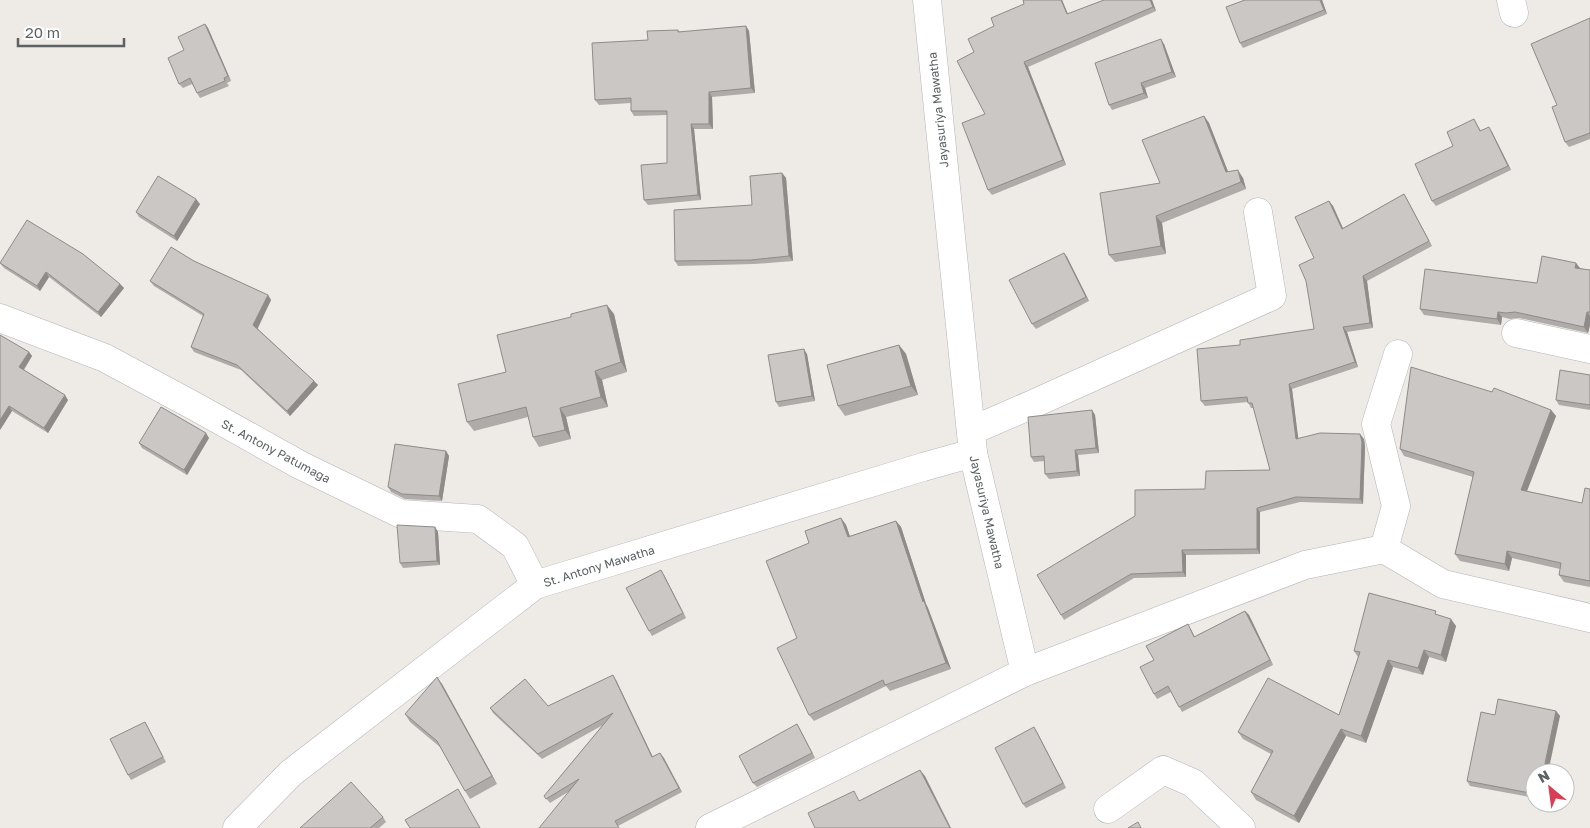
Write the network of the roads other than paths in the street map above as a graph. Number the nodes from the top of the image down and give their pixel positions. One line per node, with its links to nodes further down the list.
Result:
1 (927, 0): 7 (street, Jayasuriya Mawatha)
2 (1258, 212): 7 (street, St. Antony Mawatha)
3 (0, 318): 9 (street, St. Antony Patumaga)
4 (1516, 333): 5 (street)
5 (1590, 350)
6 (1398, 354): 8 (street)
7 (972, 442): 9 (street, St. Antony Mawatha); 11 (street, Jayasuriya Mawatha)
8 (1384, 549): 10 (street); 11 (street)
9 (535, 585): 13 (street, St. Antony Mawatha)
10 (1590, 618)
11 (1025, 672): 14 (street)
12 (1108, 809): 15 (street)
13 (237, 828)
14 (710, 828)
15 (1241, 828)

